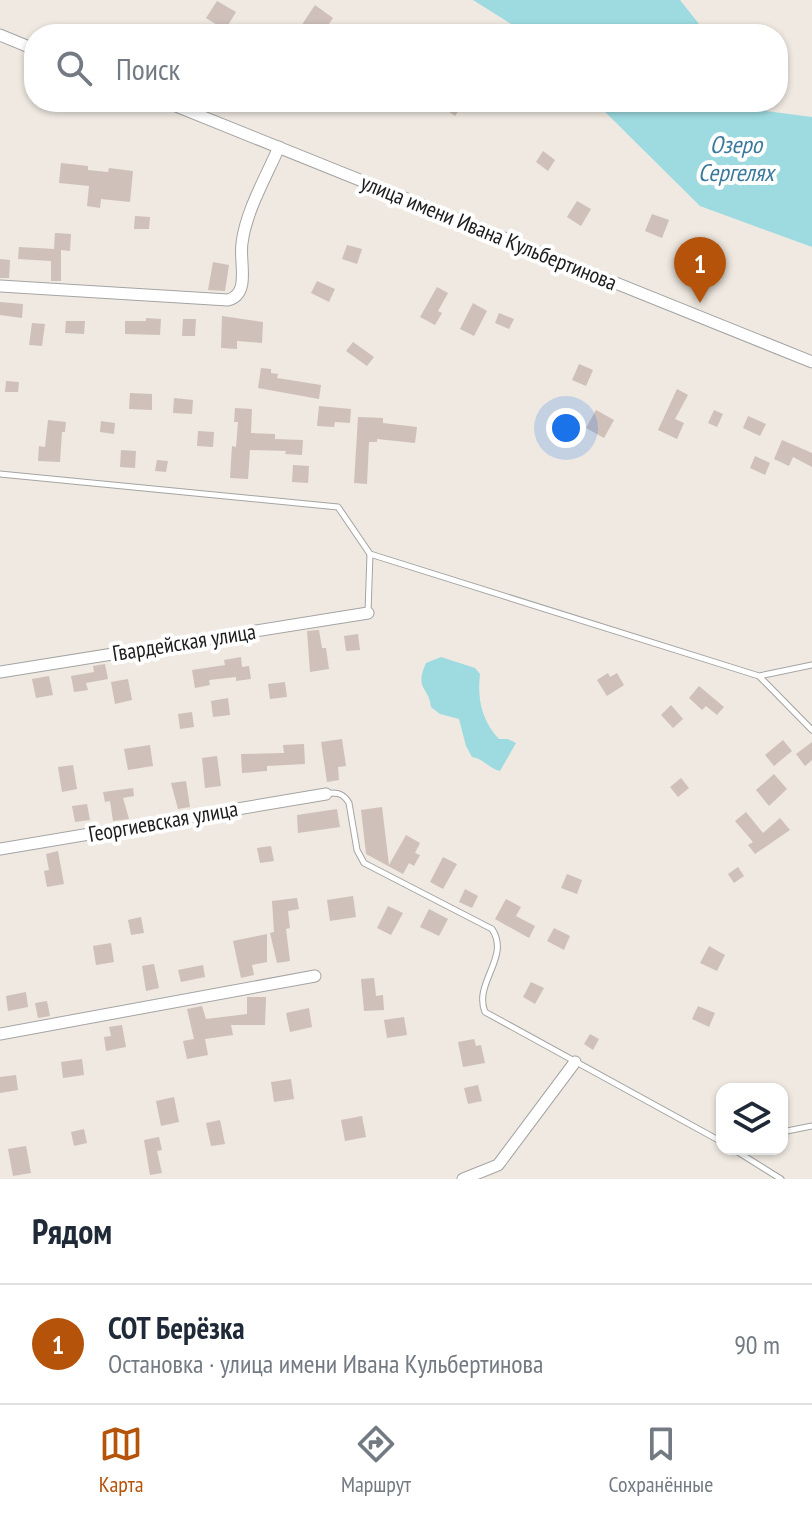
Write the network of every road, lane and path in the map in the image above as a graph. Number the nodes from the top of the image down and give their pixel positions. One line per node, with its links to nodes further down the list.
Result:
1 (0, 35): 2 (street)
2 (24, 45)
3 (191, 112): 4 (street, улица имени Ивана Кульбертинова)
4 (279, 147): 5 (street); 6 (street, улица имени Ивана Кульбертинова)
5 (0, 286)
6 (812, 362)
7 (0, 474): 8 (lane)
8 (370, 554): 9 (lane); 12 (lane)
9 (368, 613): 11 (street, Гвардейская улица)
10 (812, 665): 12 (lane)
11 (0, 672)
12 (759, 676): 13 (lane)
13 (812, 730)
14 (326, 794): 15 (street, Георгиевская улица); 18 (lane)
15 (0, 849)
16 (315, 976): 17 (street)
17 (0, 1034)
18 (575, 1062): 21 (lane); 23 (street)
19 (812, 1126): 20 (lane)
20 (788, 1131)
21 (716, 1139)
22 (743, 1155): 24 (lane)
23 (463, 1179)
24 (781, 1179)

